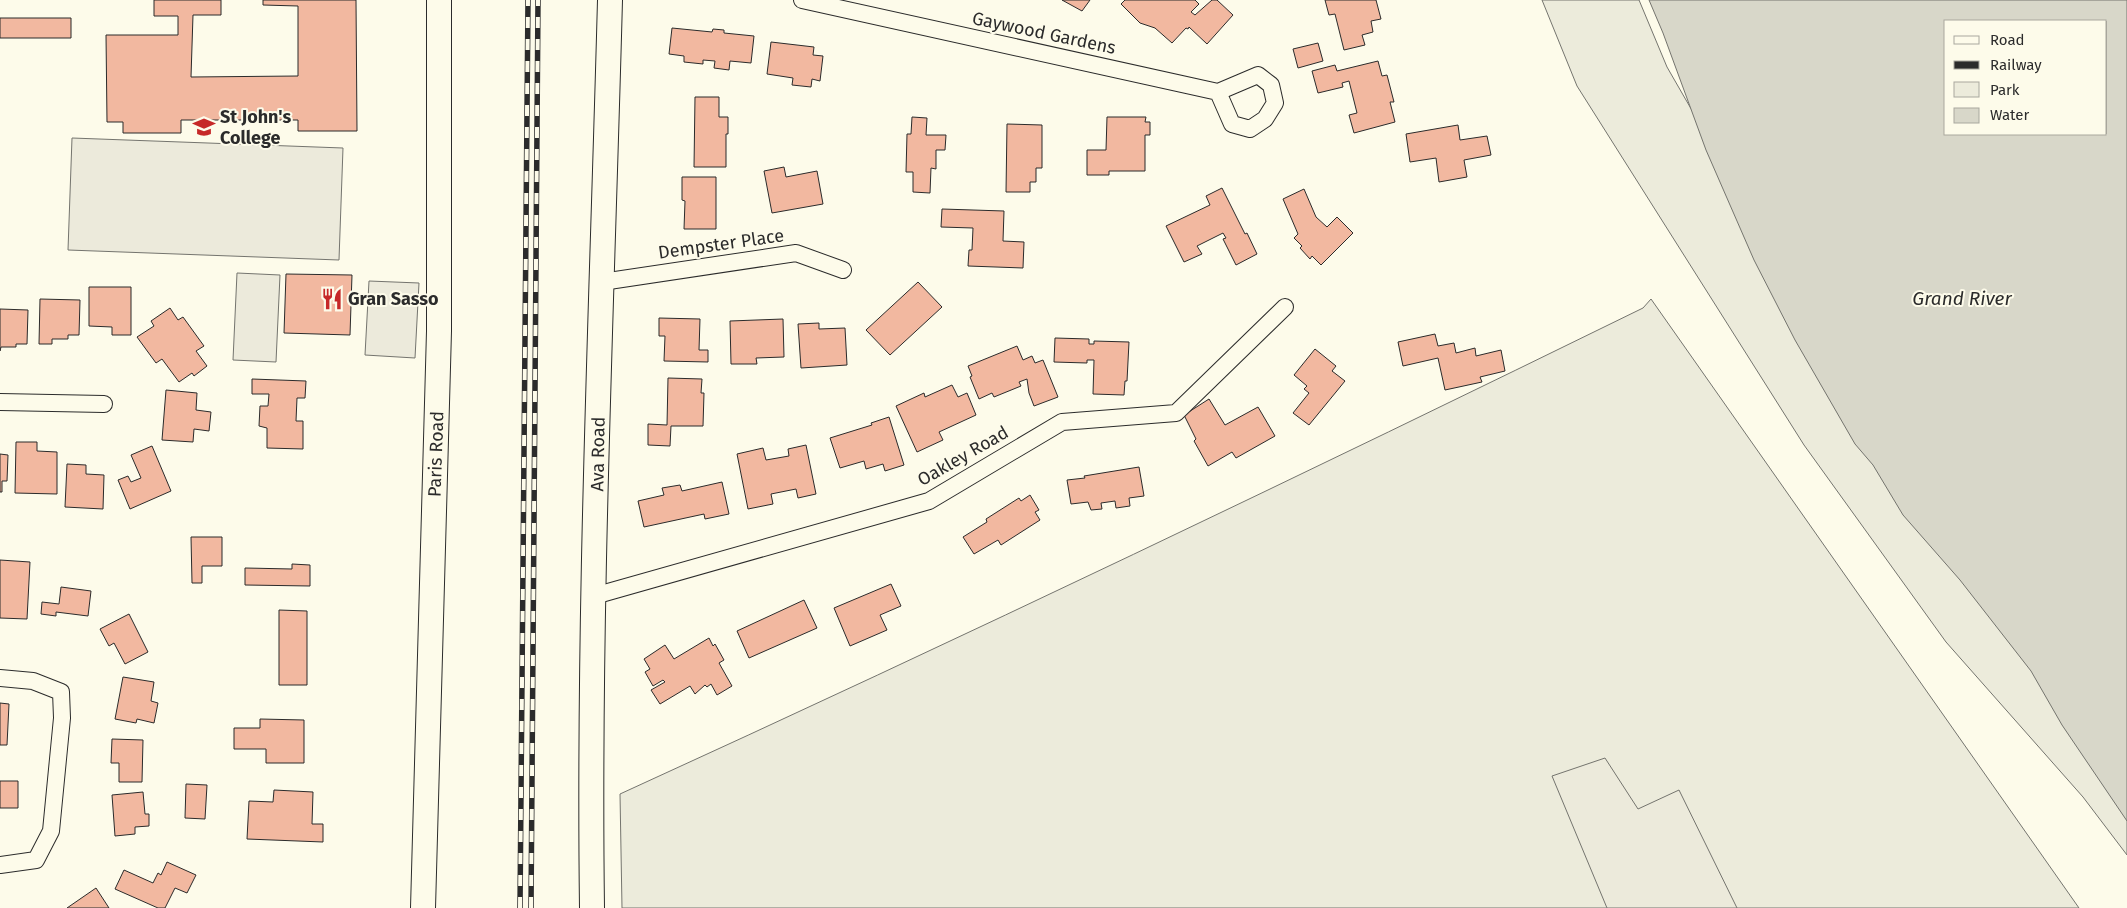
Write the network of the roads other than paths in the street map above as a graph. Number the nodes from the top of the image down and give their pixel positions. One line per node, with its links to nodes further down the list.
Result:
1 (439, 0): 13 (street, Paris Road)
2 (610, 0): 6 (street, Ava Road)
3 (802, 0): 4 (street, Gaywood Gardens)
4 (1218, 92)
5 (843, 270): 6 (street, Dempster Place)
6 (602, 282): 10 (street, Ava Road)
7 (1285, 307): 10 (street, Oakley Road)
8 (0, 402): 9 (street)
9 (104, 404)
10 (594, 596): 14 (street, Ava Road)
11 (0, 678): 12 (street)
12 (0, 864)
13 (423, 908)
14 (592, 908)

